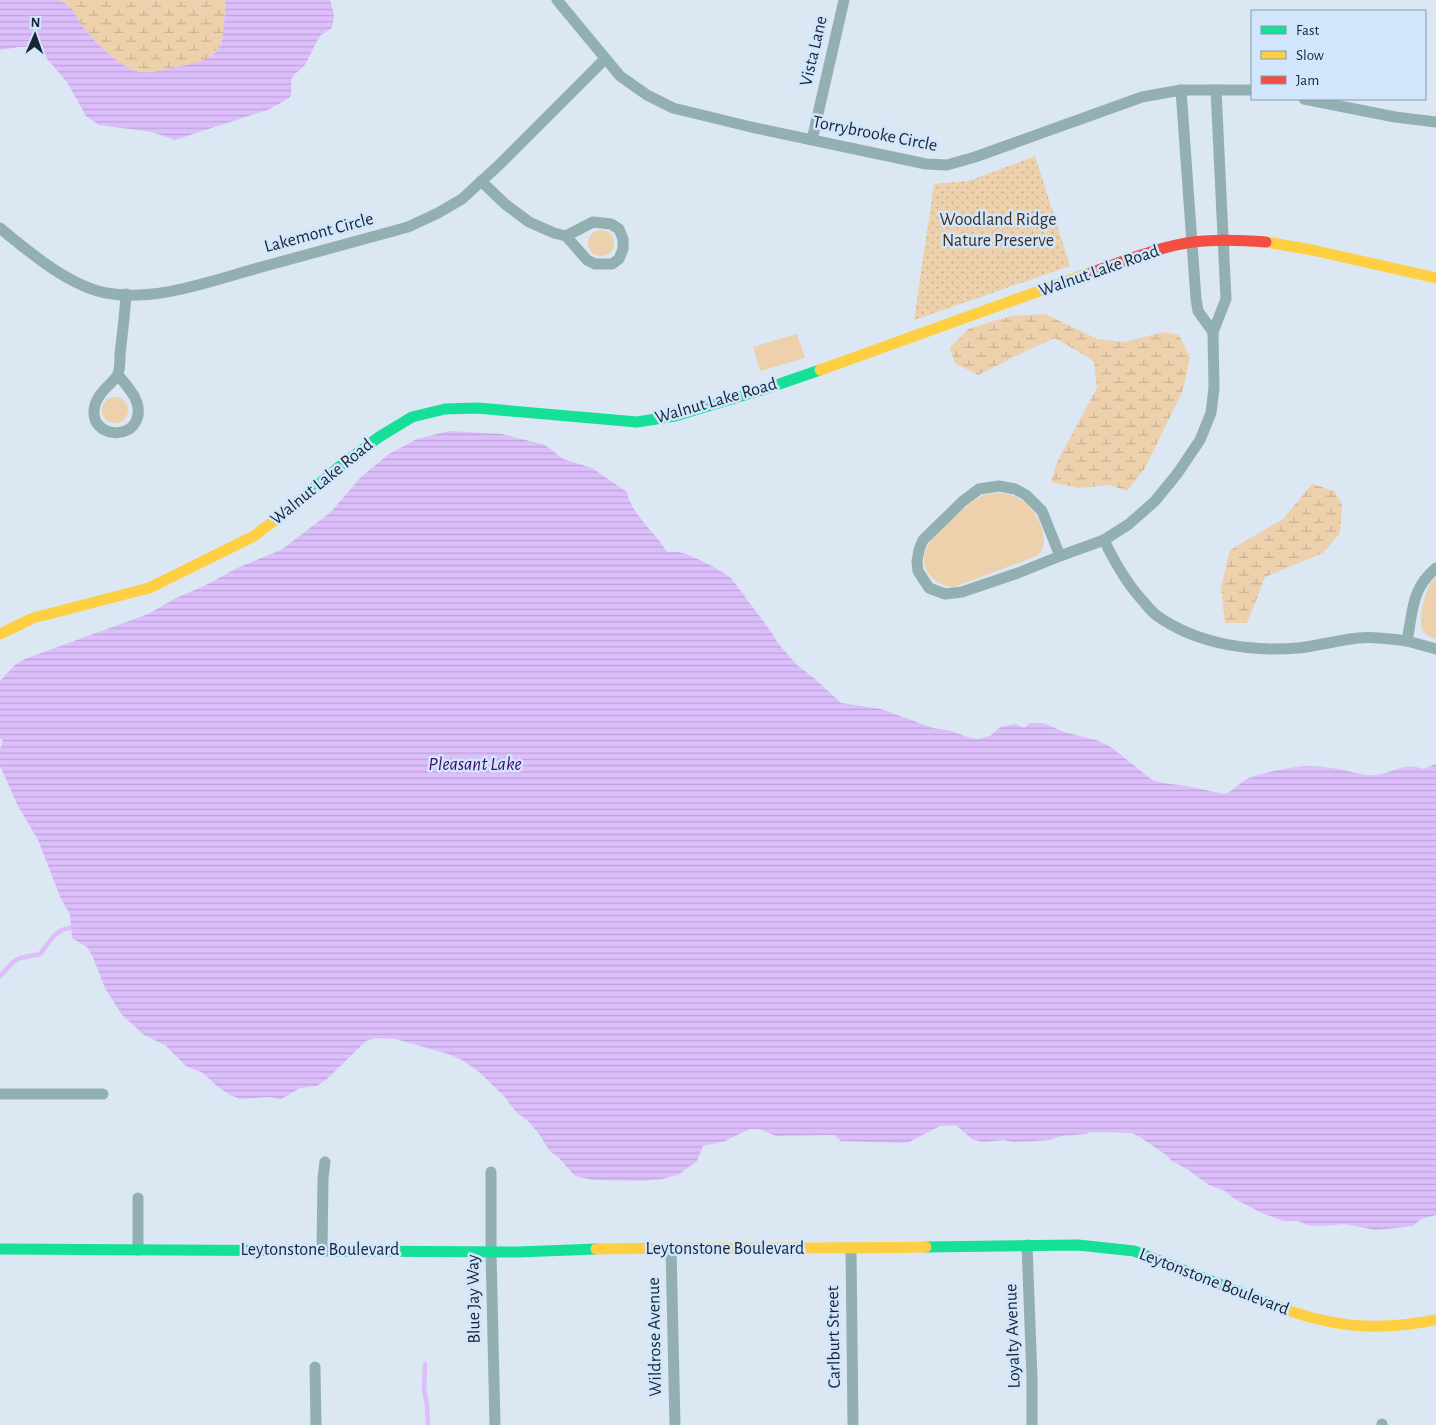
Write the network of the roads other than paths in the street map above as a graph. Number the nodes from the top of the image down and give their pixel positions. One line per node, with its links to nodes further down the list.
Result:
1 (556, 0): 3 (street, Torrybrooke Circle)
2 (844, 0): 9 (street, Vista Lane)
3 (606, 59): 9 (street, Torrybrooke Circle); 10 (street, Lakemont Circle)
4 (1180, 90): 5 (street, Torrybrooke Circle); 9 (street, Torrybrooke Circle); 14 (street)
5 (1216, 90): 6 (street, Torrybrooke Circle); 13 (street)
6 (1251, 90)
7 (1309, 100): 8 (street)
8 (1436, 122)
9 (812, 140)
10 (481, 182): 12 (street); 16 (street, Lakemont Circle)
11 (0, 228): 16 (street, Lakemont Circle)
12 (566, 236): 12 (street)
13 (1223, 240): 14 (street, Walnut Lake Road); 15 (street, Walnut Lake Road); 17 (street)
14 (1192, 242): 17 (street); 22 (street, Walnut Lake Road)
15 (1436, 278)
16 (126, 294): 18 (street)
17 (1213, 332): 19 (street)
18 (118, 375): 18 (street)
19 (1104, 540): 20 (street); 23 (street)
20 (1060, 556): 20 (street)
21 (1436, 568): 23 (street)
22 (0, 634)
23 (1407, 641): 24 (street)
24 (1436, 649)
25 (0, 1094): 26 (street)
26 (103, 1094)
27 (325, 1162): 35 (street)
28 (491, 1172): 36 (street, Blue Jay Way)
29 (138, 1198): 34 (street)
30 (1027, 1245): 33 (street, Leytonstone Boulevard); 37 (street, Leytonstone Boulevard); 43 (street, Loyalty Avenue)
31 (671, 1248): 33 (street, Leytonstone Boulevard); 36 (street, Leytonstone Boulevard); 41 (street, Wildrose Avenue)
32 (0, 1249): 34 (street, Leytonstone Boulevard)
33 (850, 1249): 42 (street, Carlburt Street)
34 (138, 1250): 35 (street, Leytonstone Boulevard)
35 (322, 1250): 36 (street, Leytonstone Boulevard)
36 (491, 1252): 40 (street, Blue Jay Way)
37 (1436, 1320)
38 (314, 1367): 39 (street)
39 (316, 1425)
40 (495, 1425)
41 (675, 1425)
42 (852, 1425)
43 (1032, 1425)

